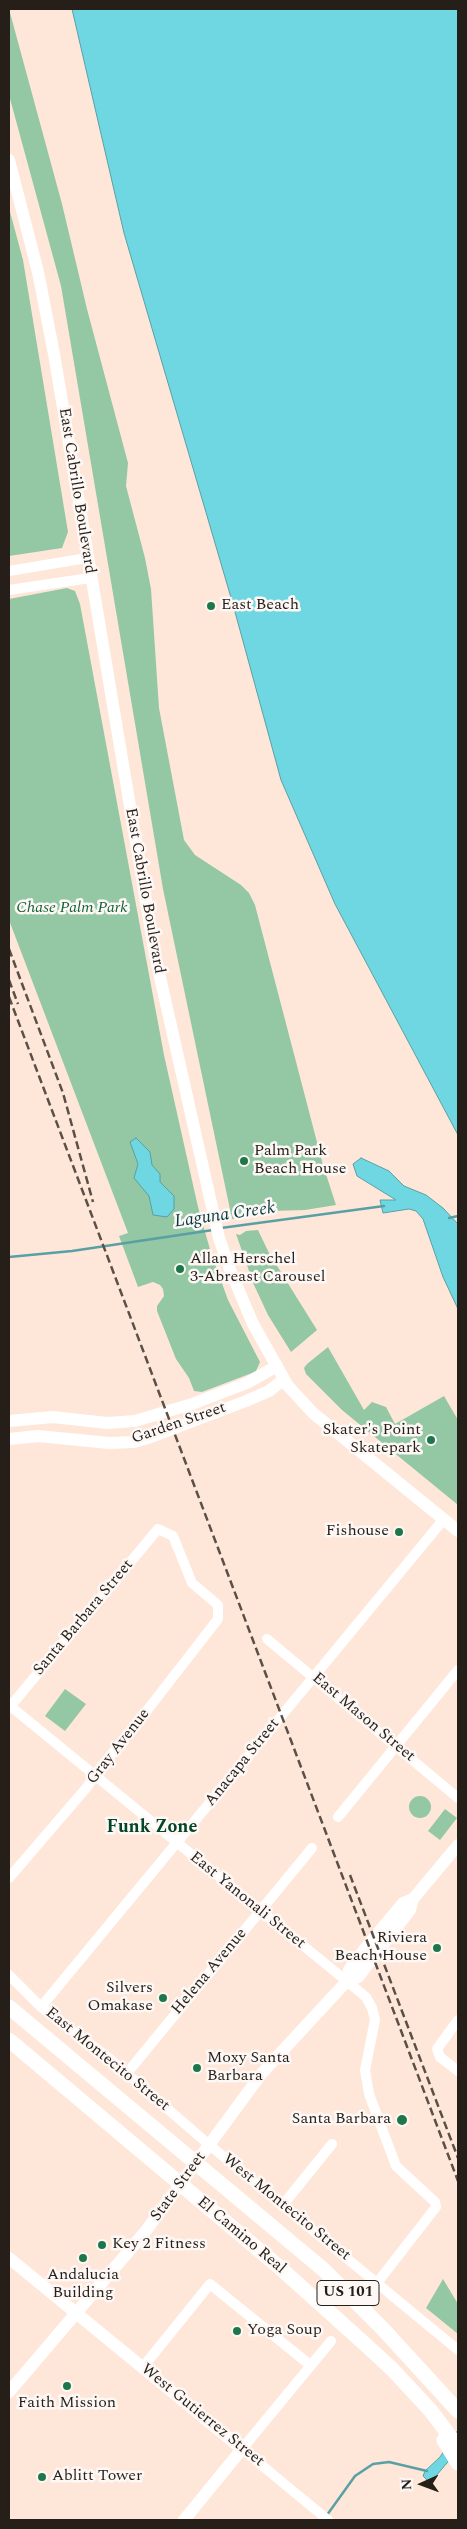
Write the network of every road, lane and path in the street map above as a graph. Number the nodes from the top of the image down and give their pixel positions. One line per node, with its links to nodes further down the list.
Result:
1 (9, 160): 2 (main road, East Cabrillo Boulevard)
2 (87, 558): 3 (street); 4 (main road, East Cabrillo Boulevard)
3 (9, 571)
4 (90, 578): 5 (street); 6 (main road, East Cabrillo Boulevard)
5 (9, 590)
6 (277, 1366): 7 (main road, East Cabrillo Boulevard); 8 (main road, Garden Street)
7 (283, 1380): 9 (main road, Garden Street); 10 (main road, East Cabrillo Boulevard)
8 (9, 1420)
9 (9, 1439)
10 (444, 1519): 12 (main road, East Cabrillo Boulevard); 15 (street, Anacapa Street)
11 (158, 1529): 16 (street, Santa Barbara Street); 18 (street, Gray Avenue)
12 (458, 1531)
13 (266, 1639): 15 (street, East Mason Street)
14 (458, 1670): 17 (street)
15 (314, 1677): 17 (street, East Mason Street); 21 (street, Anacapa Street)
16 (9, 1707): 18 (street, East Yanonali Street)
17 (396, 1747): 19 (street, East Mason Street); 20 (street)
18 (95, 1776): 21 (street, East Yanonali Street); 24 (street, Gray Avenue)
19 (458, 1798)
20 (338, 1817)
21 (177, 1844): 25 (street, East Yanonali Street); 29 (street, Anacapa Street)
22 (458, 1845): 27 (main road, State Street)
23 (312, 1848): 25 (street, Helena Avenue)
24 (9, 1878)
25 (260, 1912): 27 (street, East Yanonali Street); 35 (street, Helena Avenue)
26 (9, 1975): 29 (street, East Montecito Street)
27 (347, 1981): 40 (street, East Yanonali Street); 41 (main road, State Street)
28 (11, 2007): 47 (highway, El Camino Real / US 101)
29 (41, 2007): 35 (street, East Montecito Street)
30 (458, 2020): 34 (street)
31 (9, 2040): 33 (highway, El Camino Real / US 101)
32 (9, 2045): 33 (highway)
33 (39, 2066): 49 (highway, El Camino Real / US 101)
34 (458, 2072)
35 (127, 2073): 36 (street, East Montecito Street)
36 (207, 2144): 38 (street, West Montecito Street)
37 (332, 2144): 38 (street)
38 (282, 2206): 40 (street, West Montecito Street)
39 (9, 2258): 41 (main road, West Gutierrez Street)
40 (377, 2283): 43 (street, West Montecito Street)
41 (75, 2312): 45 (main road, West Gutierrez Street); 46 (main road, State Street)
42 (331, 2341): 44 (street)
43 (458, 2350)
44 (310, 2365): 45 (street); 48 (street)
45 (143, 2367): 48 (main road, West Gutierrez Street)
46 (9, 2392)
47 (458, 2411)
48 (242, 2449): 50 (main road); 51 (street, West Gutierrez Street)
49 (454, 2450)
50 (184, 2520)
51 (328, 2520)

